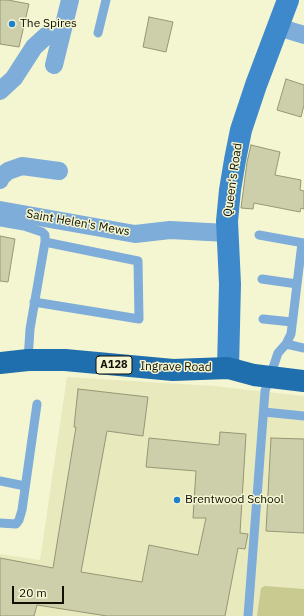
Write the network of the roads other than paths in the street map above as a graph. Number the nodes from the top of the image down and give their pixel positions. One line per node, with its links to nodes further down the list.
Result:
1 (70, 0): 6 (street)
2 (106, 0): 5 (lane)
3 (288, 0): 4 (main road, Queen's Road)
4 (278, 27): 7 (street); 14 (main road, Queen's Road)
5 (98, 33)
6 (47, 35): 8 (street); 9 (street)
7 (304, 35)
8 (54, 64)
9 (0, 91)
10 (59, 171): 11 (street)
11 (0, 180)
12 (0, 210): 14 (street, Saint Helen's Mews)
13 (0, 222): 16 (lane)
14 (227, 233): 27 (main road, Queen's Road)
15 (259, 235): 17 (lane)
16 (45, 242): 20 (lane); 20 (lane)
17 (303, 243): 19 (lane)
18 (262, 279): 19 (lane)
19 (297, 284): 22 (lane)
20 (34, 302): 25 (lane)
21 (263, 319): 22 (lane)
22 (292, 322): 23 (lane)
23 (286, 344): 24 (lane); 28 (lane)
24 (304, 348)
25 (28, 360): 26 (main road, Ingrave Road / A128); 27 (main road, Ingrave Road / A128)
26 (0, 363)
27 (228, 368): 28 (main road, Ingrave Road / A128)
28 (270, 378): 29 (main road, Ingrave Road / A128); 31 (lane)
29 (304, 381)
30 (37, 404): 34 (lane)
31 (264, 412): 32 (lane); 36 (lane)
32 (304, 416)
33 (0, 481): 34 (lane)
34 (25, 486): 35 (lane)
35 (0, 523)
36 (248, 616)

